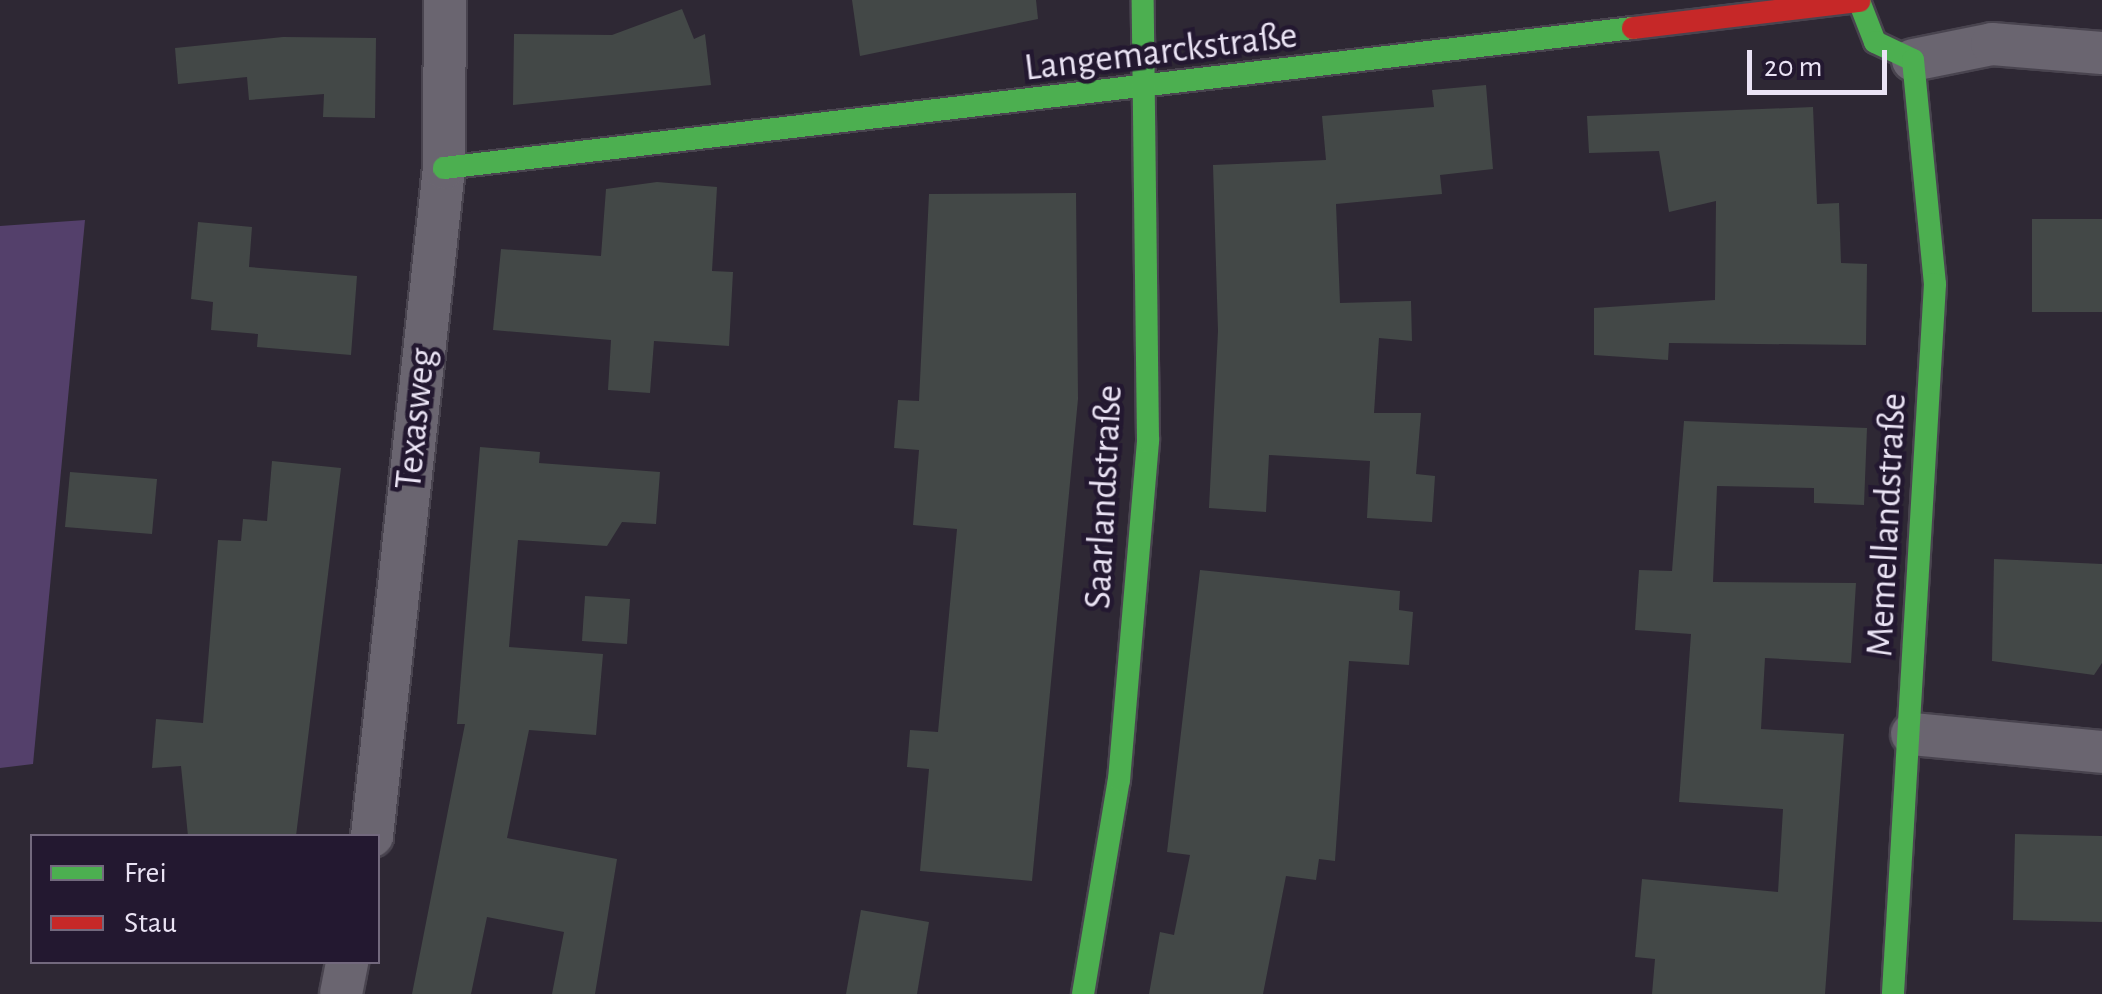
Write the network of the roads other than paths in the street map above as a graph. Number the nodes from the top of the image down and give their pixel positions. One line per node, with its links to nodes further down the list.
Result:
1 (445, 0): 7 (street, Texasweg)
2 (1143, 0): 6 (street, Saarlandstraße)
3 (1859, 1): 5 (street, Langemarckstraße); 6 (street, Langemarckstraße)
4 (2102, 54): 5 (street)
5 (1913, 60): 8 (street, Memellandstraße)
6 (1146, 91): 7 (street, Langemarckstraße); 13 (street, Saarlandstraße)
7 (444, 168): 10 (street, Texasweg)
8 (1912, 734): 9 (street); 14 (street, Memellandstraße)
9 (2102, 752)
10 (372, 834)
11 (347, 964): 12 (street)
12 (340, 994)
13 (1083, 994)
14 (1893, 994)

